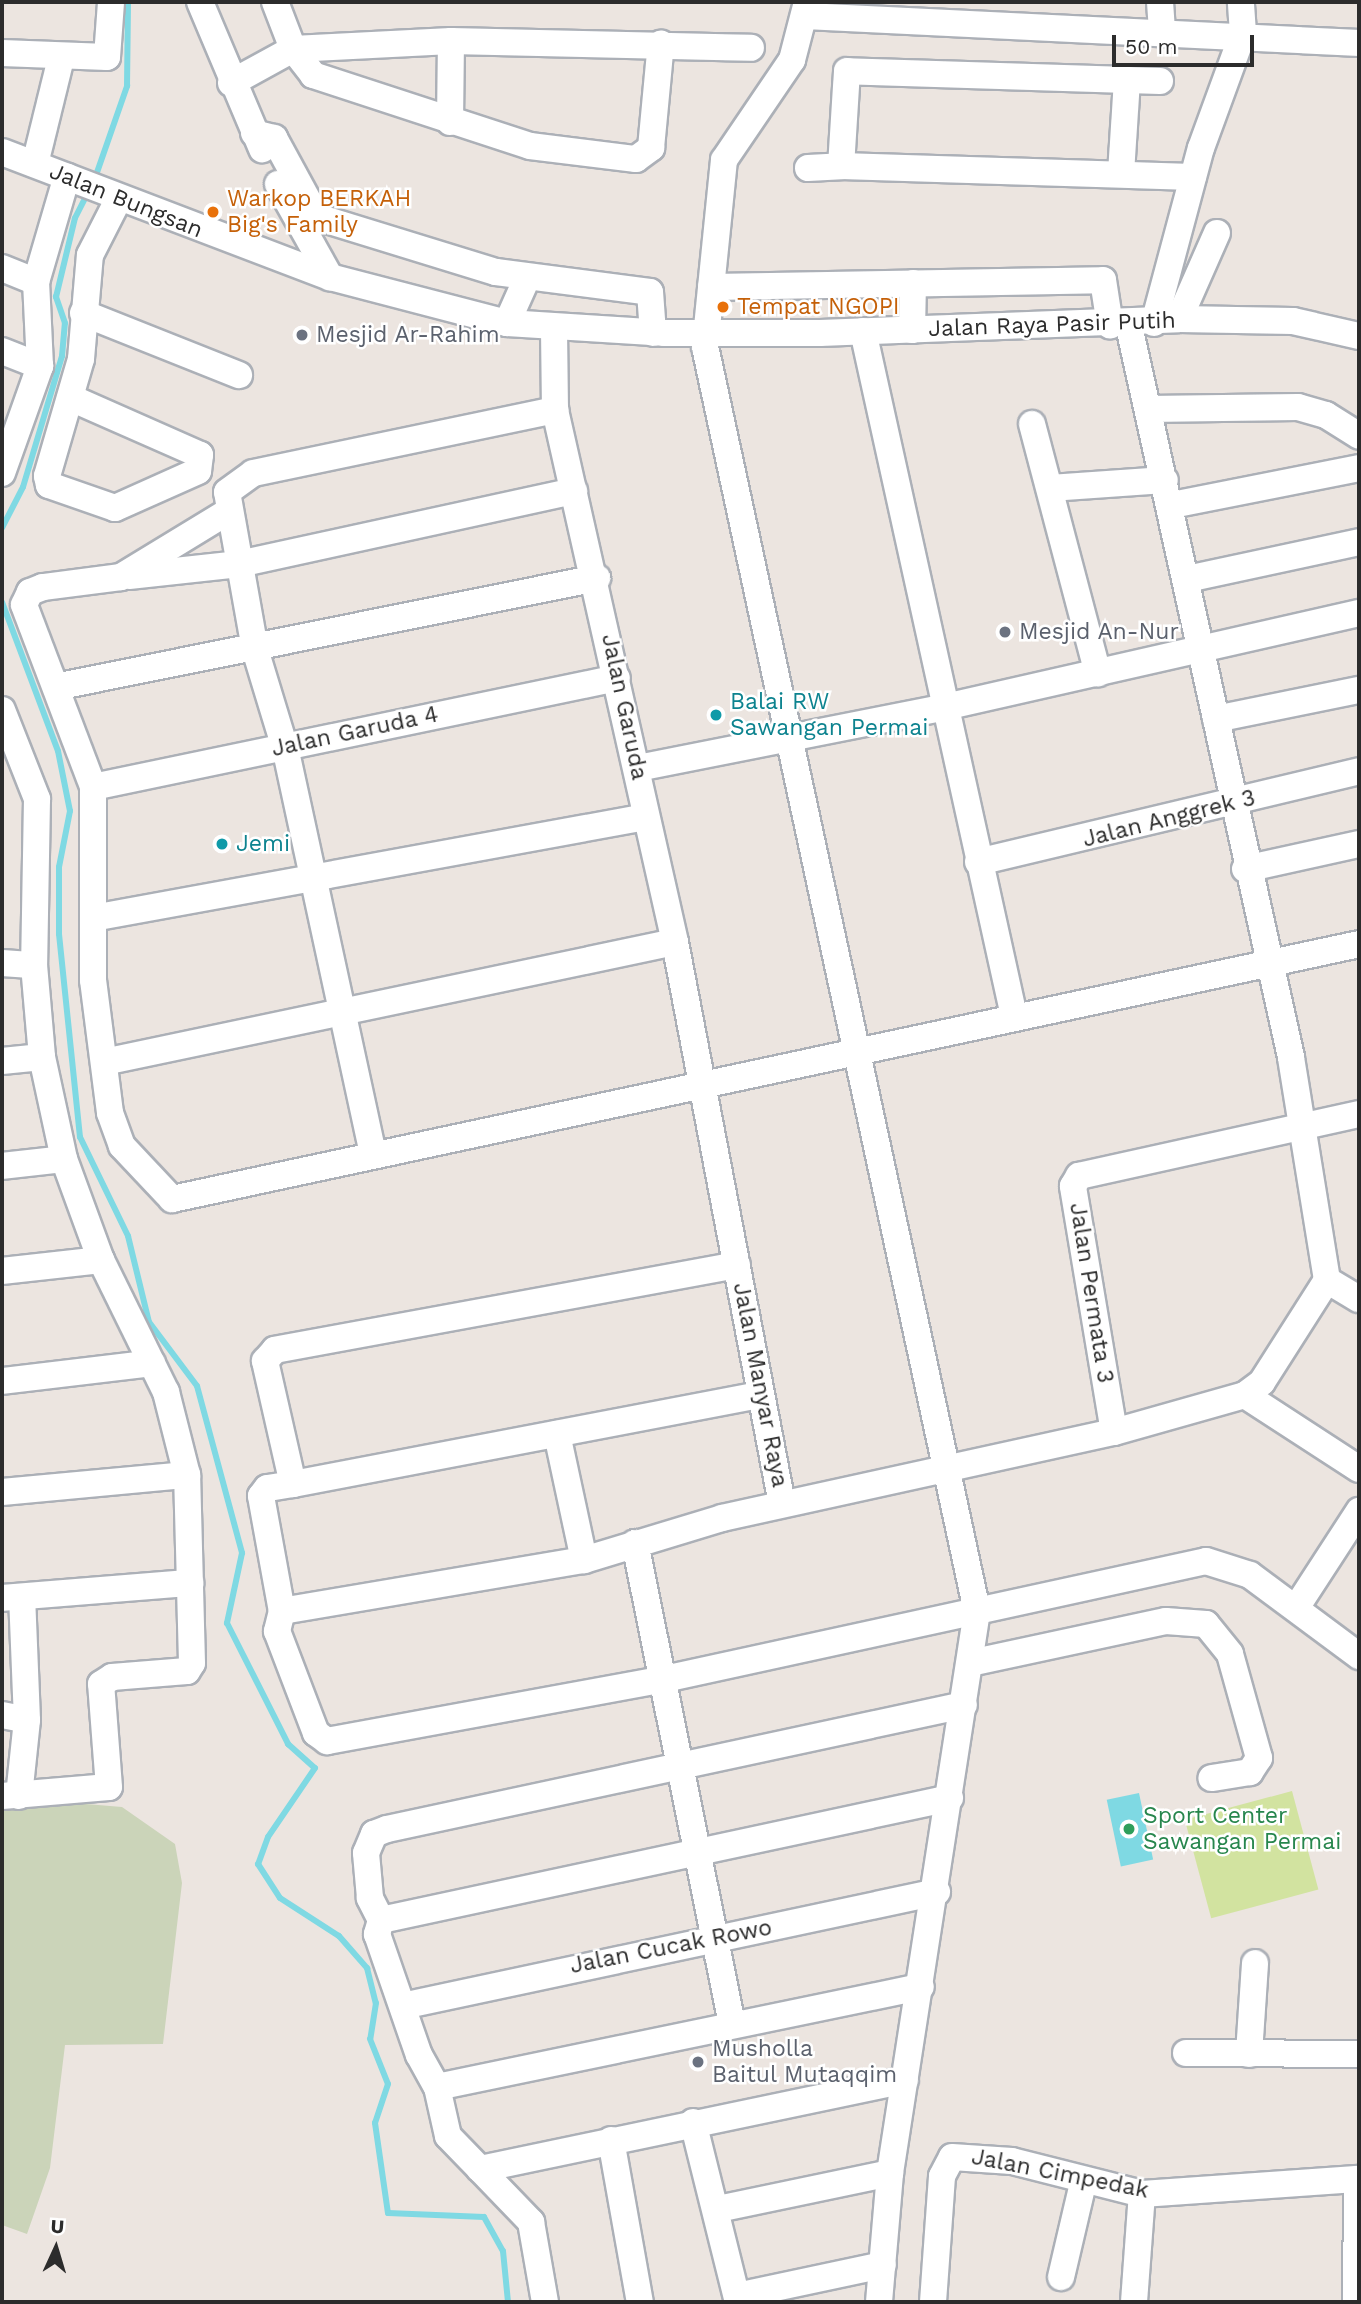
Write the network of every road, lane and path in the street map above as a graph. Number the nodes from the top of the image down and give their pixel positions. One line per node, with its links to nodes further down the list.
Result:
1 (111, 2): 15 (street)
2 (200, 2): 18 (street)
3 (275, 2): 13 (street)
4 (1160, 2): 7 (street)
5 (1241, 2): 8 (street)
6 (806, 9): 7 (street); 35 (street)
7 (1162, 32): 8 (street)
8 (1243, 33): 11 (street); 26 (street)
9 (451, 41): 10 (street); 13 (street); 19 (street)
10 (662, 43): 12 (street); 19 (street)
11 (1359, 43)
12 (751, 48)
13 (293, 49): 18 (street); 19 (street)
14 (2, 53): 15 (street)
15 (61, 58): 22 (street)
16 (1127, 80): 17 (street); 23 (street); 25 (street)
17 (1160, 81)
18 (231, 83): 20 (street)
19 (450, 122)
20 (254, 133): 31 (street); 32 (street)
21 (2, 152): 22 (street, Jalan Bungsan)
22 (35, 164): 27 (street, Jalan Bungsan)
23 (841, 166): 24 (street); 25 (street)
24 (808, 168)
25 (1121, 173): 26 (street)
26 (1193, 177): 38 (street)
27 (73, 178): 28 (street, Jalan Bungsan); 33 (street)
28 (111, 196): 31 (street, Jalan Bungsan); 36 (street)
29 (1217, 233): 38 (street)
30 (2, 268): 33 (street)
31 (330, 277): 37 (street, Jalan Raya Pasir Putih)
32 (527, 278): 37 (street); 43 (street)
33 (36, 282): 46 (street)
34 (913, 283): 35 (street); 38 (street); 40 (street)
35 (711, 287): 42 (street)
36 (83, 313): 47 (street); 48 (street)
37 (507, 323): 39 (street, Jalan Raya Pasir Putih)
38 (1143, 323): 40 (street, Jalan Raya Pasir Putih); 44 (street, Jalan Raya Pasir Putih); 49 (street)
39 (554, 329): 43 (street, Jalan Raya Pasir Putih); 50 (street, Jalan Garuda)
40 (912, 330): 41 (street, Jalan Raya Pasir Putih)
41 (863, 331): 42 (street, Jalan Raya Pasir Putih); 72 (street)
42 (704, 332): 43 (street, Jalan Raya Pasir Putih); 75 (street)
43 (653, 333)
44 (1359, 336)
45 (2, 351): 46 (street)
46 (40, 366): 53 (street)
47 (239, 374)
48 (71, 398): 48 (street)
49 (1148, 409): 52 (street); 58 (street)
50 (555, 410): 57 (street, Jalan Garuda); 59 (street)
51 (1032, 424): 56 (street)
52 (1359, 436)
53 (7, 444): 55 (street)
54 (1359, 468): 58 (street)
55 (2, 473)
56 (1051, 488): 58 (street); 68 (street)
57 (574, 491): 61 (street); 63 (street, Jalan Garuda)
58 (1168, 493): 64 (street)
59 (229, 511): 61 (street); 62 (street)
60 (1359, 542): 64 (street)
61 (239, 564): 62 (street); 66 (street)
62 (121, 577): 70 (street)
63 (597, 578): 66 (street); 69 (street, Jalan Garuda)
64 (1187, 579): 67 (street)
65 (1359, 613): 67 (street)
66 (255, 649): 70 (street); 76 (street)
67 (1202, 649): 68 (street); 74 (street)
68 (1098, 673): 72 (street)
69 (617, 678): 76 (street, Jalan Garuda 4); 78 (street, Jalan Garuda)
70 (60, 686): 80 (street)
71 (1359, 690): 74 (street)
72 (945, 707): 75 (street); 84 (street)
73 (2, 710): 77 (street)
74 (1216, 719): 81 (street)
75 (794, 736): 78 (street); 95 (street)
76 (285, 748): 80 (street, Jalan Garuda 4); 86 (street)
77 (10, 762): 92 (street)
78 (638, 768): 82 (street, Jalan Garuda)
79 (1359, 771): 81 (street, Jalan Anggrek 3)
80 (93, 787): 87 (street)
81 (1232, 804): 84 (street, Jalan Anggrek 3); 85 (street)
82 (646, 817): 86 (street); 88 (street, Jalan Garuda)
83 (1359, 844): 85 (street)
84 (978, 862): 94 (street)
85 (1245, 869): 91 (street)
86 (315, 880): 87 (street); 93 (street)
87 (93, 918): 98 (street)
88 (675, 942): 93 (street); 99 (street, Jalan Garuda)
89 (1359, 944): 91 (street)
90 (2, 963): 92 (street)
91 (1271, 964): 94 (street); 101 (street)
92 (34, 965): 96 (street)
93 (338, 1014): 98 (street); 102 (street)
94 (1014, 1016): 95 (street)
95 (861, 1054): 99 (street); 116 (street)
96 (42, 1057): 97 (street); 103 (street)
97 (2, 1061)
98 (104, 1062): 102 (street)
99 (704, 1085): 102 (street); 106 (street, Jalan Manyar Raya)
100 (1359, 1114): 101 (street, Jalan Permata 3)
101 (1303, 1125): 108 (street); 114 (street, Jalan Permata 3)
102 (373, 1154)
103 (64, 1159): 104 (street); 105 (street)
104 (2, 1166)
105 (101, 1260): 107 (street); 110 (street)
106 (737, 1265): 112 (street, Jalan Manyar Raya); 119 (street)
107 (2, 1272)
108 (1326, 1280): 109 (street); 113 (street)
109 (1359, 1299)
110 (152, 1363): 111 (street); 118 (street)
111 (2, 1381)
112 (761, 1395): 115 (street); 121 (street, Jalan Manyar Raya)
113 (1245, 1395): 114 (street); 117 (street)
114 (1114, 1432): 116 (street)
115 (557, 1434): 119 (street); 124 (street)
116 (948, 1469): 121 (street); 129 (street)
117 (1359, 1469)
118 (187, 1475): 120 (street); 125 (street)
119 (293, 1484): 128 (street)
120 (2, 1492)
121 (782, 1504): 123 (street)
122 (1359, 1511): 127 (street)
123 (635, 1543): 124 (street); 132 (street)
124 (584, 1560): 128 (street)
125 (190, 1583): 126 (street); 137 (street)
126 (12, 1598): 134 (street)
127 (1296, 1608): 129 (street); 130 (street)
128 (282, 1611): 132 (street)
129 (977, 1611): 131 (street); 132 (street)
130 (1359, 1656)
131 (970, 1664): 133 (street); 136 (street)
132 (660, 1680): 135 (street)
133 (964, 1705): 135 (street); 138 (street)
134 (14, 1718): 137 (street)
135 (679, 1766): 139 (street); 141 (street)
136 (1211, 1779)
137 (10, 1796)
138 (950, 1798): 139 (street); 140 (street)
139 (697, 1851): 141 (street); 142 (street)
140 (936, 1892): 142 (street, Jalan Cucak Rowo); 144 (street)
141 (381, 1920): 145 (street)
142 (715, 1937): 145 (street, Jalan Cucak Rowo); 146 (street)
143 (1255, 1963): 148 (street)
144 (921, 1987): 146 (street); 150 (street)
145 (407, 2005): 151 (street)
146 (732, 2024): 151 (street)
147 (1186, 2053): 148 (street)
148 (1249, 2054): 149 (street)
149 (1359, 2054)
150 (905, 2080): 152 (street); 155 (street)
151 (437, 2087): 154 (street)
152 (692, 2122): 153 (street); 159 (street)
153 (611, 2140): 154 (street); 164 (street)
154 (480, 2169): 163 (street)
155 (890, 2173): 159 (street); 160 (street)
156 (1358, 2179): 158 (street, Jalan Cimpedak); 168 (street)
157 (1083, 2183): 158 (street, Jalan Cimpedak); 161 (street); 166 (street, Jalan Cimpedak)
158 (1142, 2194): 167 (street)
159 (718, 2209): 162 (street)
160 (883, 2265): 162 (street); 165 (street)
161 (1060, 2277)
162 (738, 2299)
163 (545, 2302)
164 (640, 2302)
165 (879, 2302)
166 (933, 2302)
167 (1133, 2302)
168 (1356, 2302)

